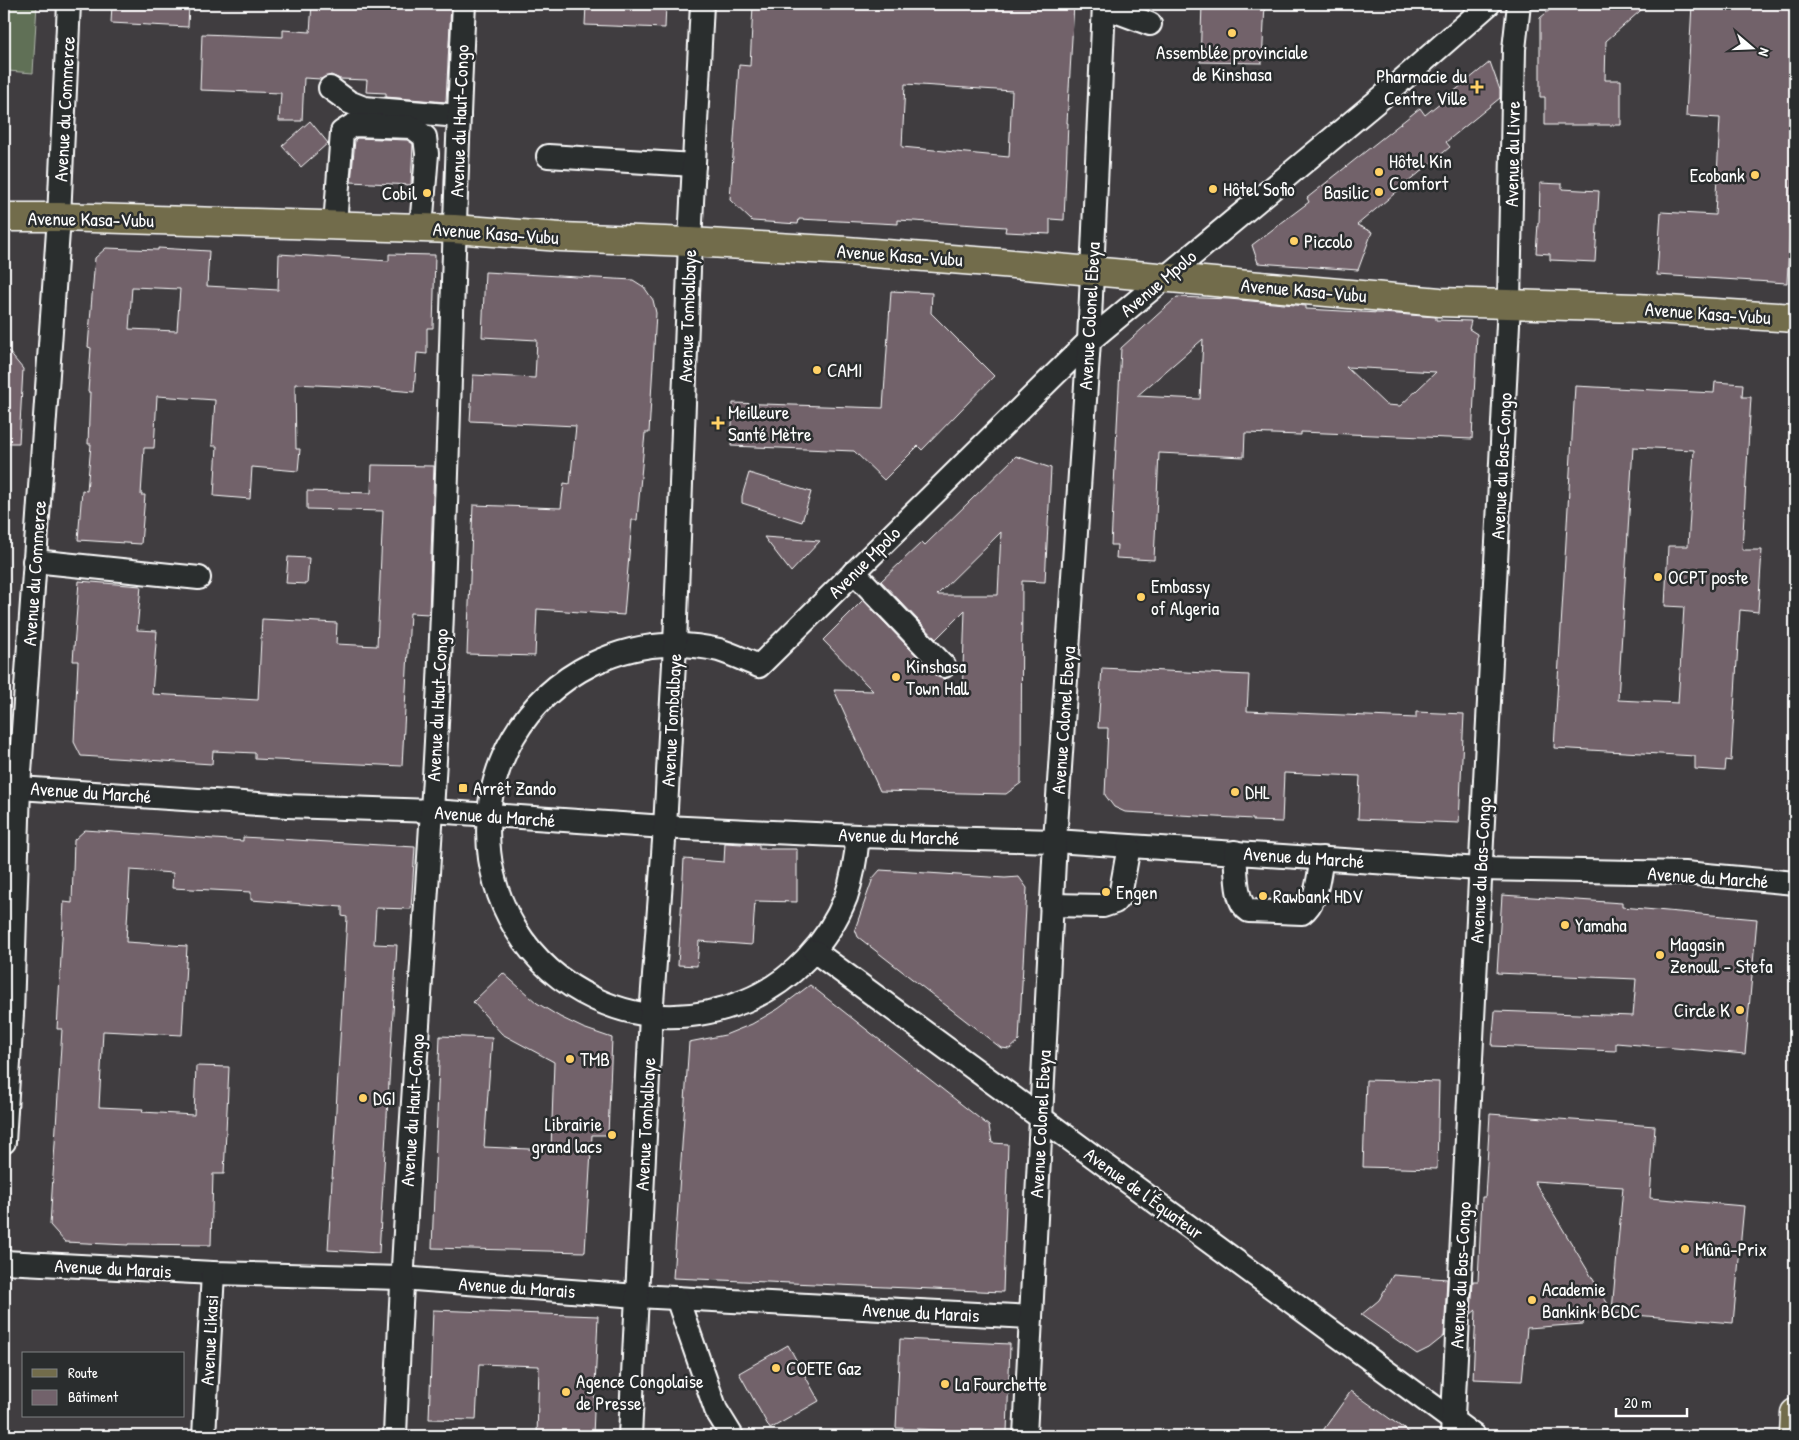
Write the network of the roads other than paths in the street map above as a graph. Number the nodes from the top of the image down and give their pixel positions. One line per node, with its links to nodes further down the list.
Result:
1 (68, 4): 13 (street, Avenue du Commerce)
2 (464, 4): 9 (street, Avenue du Haut-Congo)
3 (702, 4): 11 (street, Avenue Tombalbaye)
4 (1488, 4): 19 (street, Avenue Mpolo)
5 (1518, 4): 20 (street, Avenue du Livre)
6 (1104, 6): 7 (street); 18 (street, Avenue Colonel Ebeya)
7 (1150, 24)
8 (330, 88): 9 (street)
9 (459, 116): 16 (street, Avenue du Haut-Congo)
10 (548, 156): 11 (street)
11 (694, 166): 17 (street, Avenue Tombalbaye)
12 (4, 217): 13 (main road, Avenue Kasa-Vubu)
13 (59, 217): 14 (main road, Avenue Kasa-Vubu); 23 (street, Avenue du Commerce)
14 (335, 225): 15 (main road, Avenue Kasa-Vubu); 15 (street)
15 (421, 228): 16 (main road, Avenue Kasa-Vubu)
16 (454, 229): 17 (main road, Avenue Kasa-Vubu); 29 (street, Avenue du Haut-Congo)
17 (690, 242): 18 (main road, Avenue Kasa-Vubu); 26 (street, Avenue Tombalbaye)
18 (1092, 272): 19 (main road, Avenue Kasa-Vubu); 22 (street, Avenue Colonel Ebeya)
19 (1163, 278): 20 (main road, Avenue Kasa-Vubu); 22 (street, Avenue Mpolo)
20 (1509, 304): 21 (main road, Avenue Kasa-Vubu); 37 (street, Avenue du Bas-Congo)
21 (1795, 318)
22 (1089, 341): 24 (street, Avenue Mpolo); 33 (street, Avenue Colonel Ebeya)
23 (34, 561): 25 (street); 28 (street, Avenue du Commerce)
24 (854, 572): 26 (street, Avenue Mpolo); 27 (street)
25 (200, 578)
26 (675, 645): 30 (street); 31 (street, Avenue Tombalbaye)
27 (944, 666)
28 (11, 787): 29 (street, Avenue du Marché); 43 (street, Avenue du Commerce)
29 (432, 811): 30 (street, Avenue du Marché); 46 (street, Avenue du Haut-Congo)
30 (488, 815): 31 (street, Avenue du Marché); 41 (street)
31 (665, 827): 32 (street, Avenue du Marché); 41 (street, Avenue Tombalbaye)
32 (858, 836): 33 (street, Avenue du Marché); 40 (street)
33 (1055, 840): 34 (street, Avenue du Marché); 39 (street, Avenue Colonel Ebeya)
34 (1130, 846): 35 (street, Avenue du Marché); 39 (street)
35 (1235, 852): 36 (street, Avenue du Marché); 36 (street)
36 (1322, 858): 37 (street, Avenue du Marché)
37 (1480, 869): 38 (street, Avenue du Marché); 51 (street, Avenue du Bas-Congo)
38 (1795, 883)
39 (1051, 905): 42 (street, Avenue Colonel Ebeya)
40 (814, 951): 41 (street); 42 (street, Avenue de l'Équateur)
41 (651, 1016): 47 (street, Avenue Tombalbaye)
42 (1040, 1116): 49 (street, Avenue Colonel Ebeya); 51 (street, Avenue de l'Équateur)
43 (4, 1142)
44 (4, 1262): 45 (street, Avenue du Marais)
45 (213, 1273): 46 (street, Avenue du Marais); 52 (street, Avenue Likasi)
46 (401, 1278): 47 (street, Avenue du Marais); 53 (street, Avenue du Haut-Congo)
47 (637, 1296): 48 (street, Avenue du Marais); 54 (street, Avenue Tombalbaye)
48 (677, 1298): 49 (street, Avenue du Marais); 55 (street)
49 (1030, 1318): 56 (street, Avenue Colonel Ebeya)
50 (1795, 1413): 58 (main road)
51 (1452, 1429): 57 (street, Avenue de l'Équateur)
52 (204, 1436)
53 (395, 1436)
54 (630, 1436)
55 (732, 1436)
56 (1025, 1436)
57 (1474, 1436)
58 (1794, 1436)

